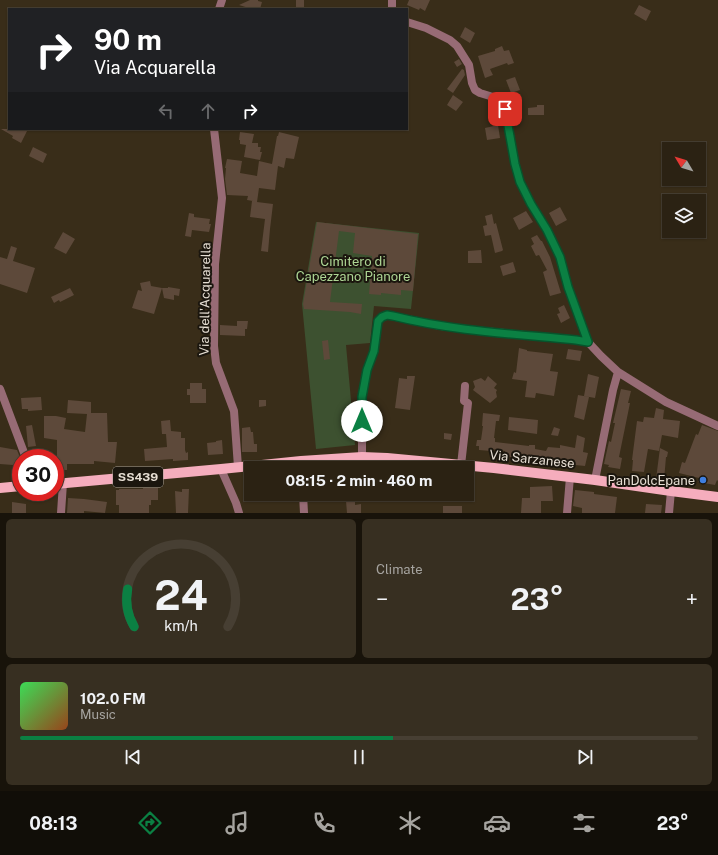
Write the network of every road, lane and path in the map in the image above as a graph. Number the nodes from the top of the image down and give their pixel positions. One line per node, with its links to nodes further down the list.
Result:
1 (408, 22): 3 (street)
2 (214, 130): 14 (street, Via dell'Acquarella)
3 (588, 342): 4 (street); 9 (street)
4 (618, 372): 7 (street); 18 (street)
5 (465, 386): 12 (street)
6 (0, 389): 8 (street)
7 (718, 426)
8 (23, 449)
9 (362, 457): 10 (main road, Via Sarzanese / SS439); 11 (main road, Via Sarzanese / SS439)
10 (332, 461)
11 (419, 461)
12 (461, 461)
13 (474, 466): 17 (main road, Via Sarzanese / SS439)
14 (238, 467): 15 (main road, Via Sarzanese / SS439); 16 (main road, Via Sarzanese / SS439)
15 (244, 467)
16 (221, 469): 19 (main road, Via Sarzanese / SS439); 27 (street)
17 (570, 477): 18 (main road, Via Sarzanese / SS439); 29 (street)
18 (595, 480): 22 (main road, Via Sarzanese / SS439)
19 (64, 483)
20 (12, 487): 21 (main road)
21 (0, 488)
22 (671, 491): 23 (main road, Via Sarzanese / SS439); 30 (street)
23 (718, 497)
24 (60, 501): 26 (street)
25 (303, 501): 28 (street)
26 (61, 513)
27 (239, 513)
28 (304, 513)
29 (567, 513)
30 (668, 513)

